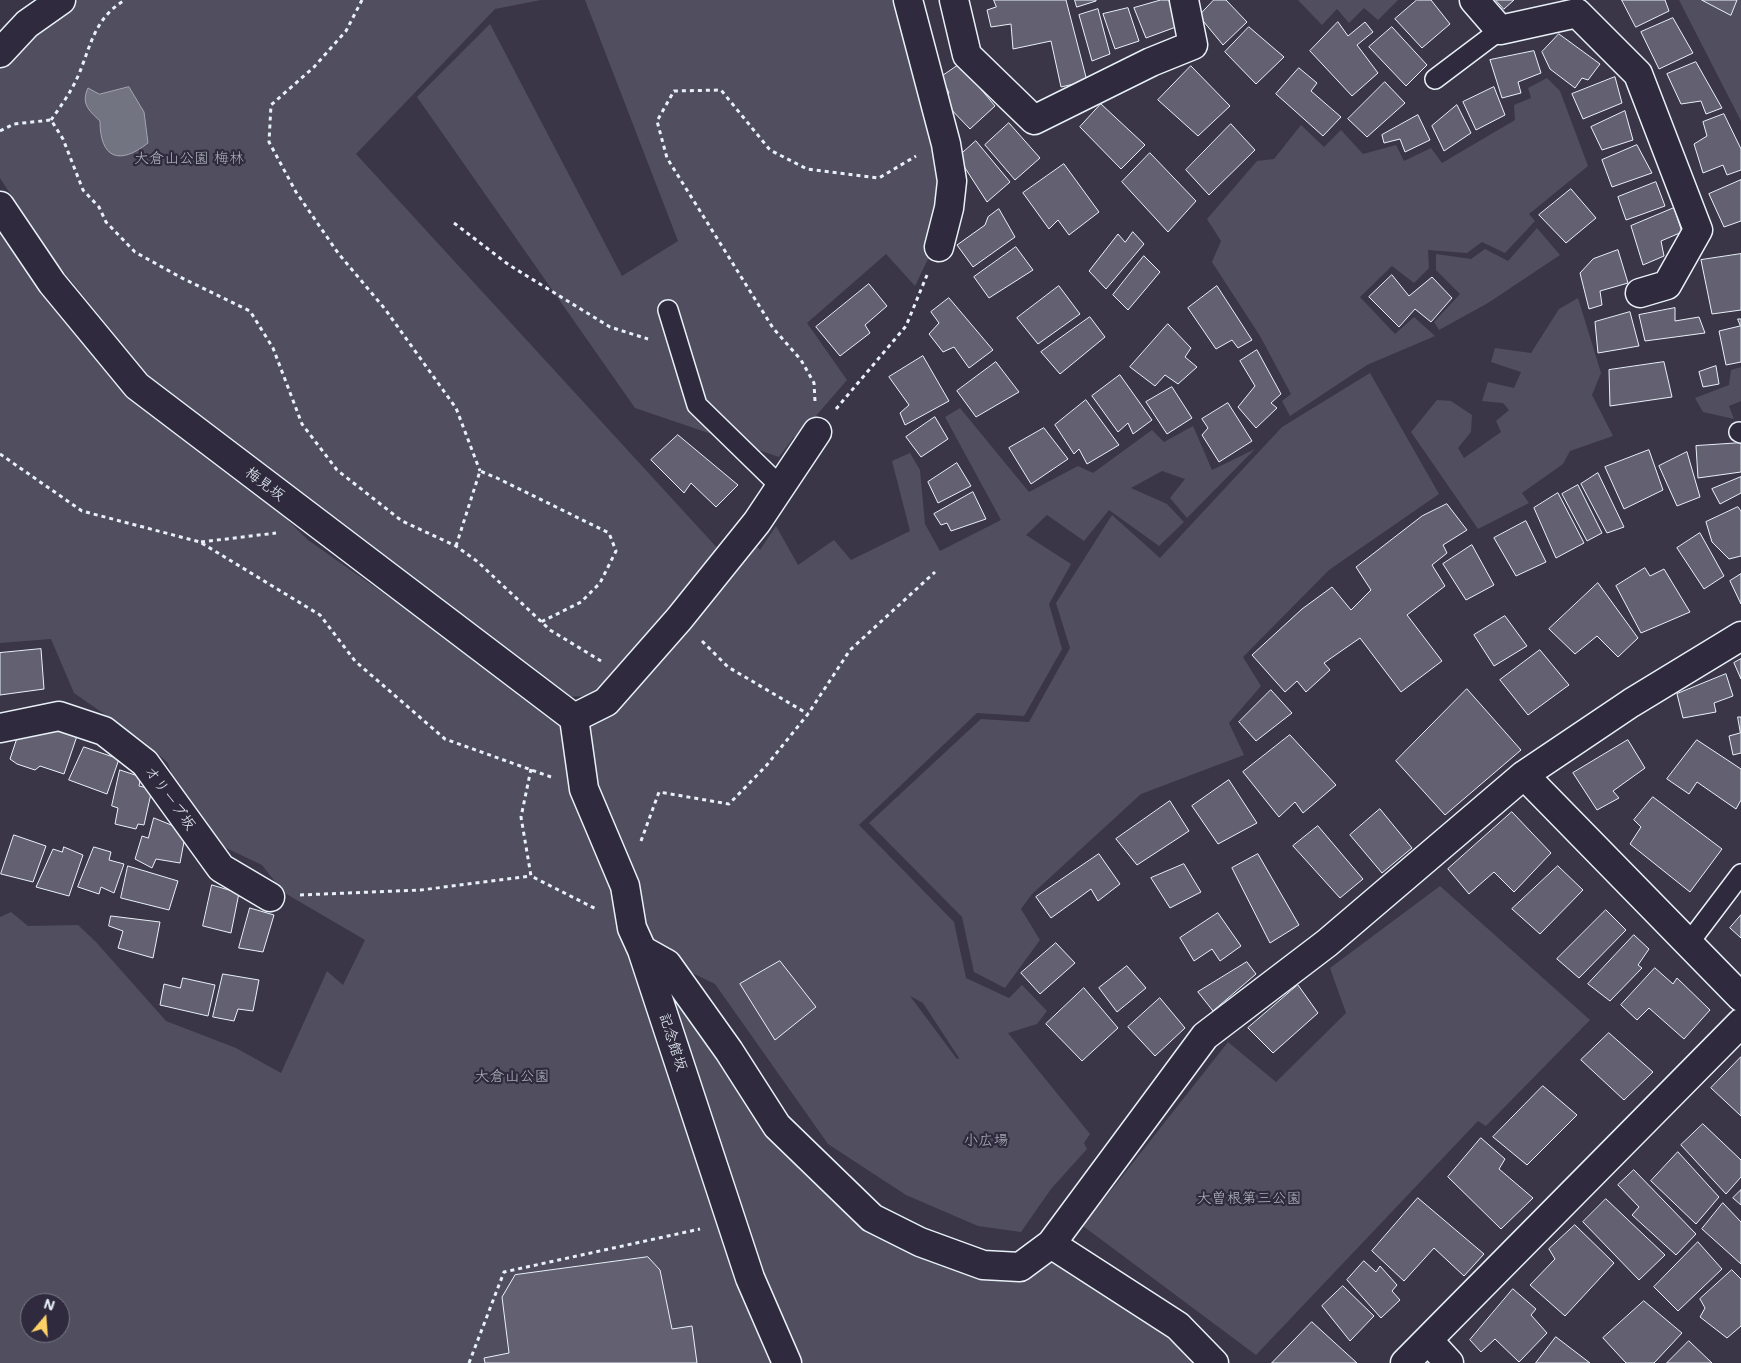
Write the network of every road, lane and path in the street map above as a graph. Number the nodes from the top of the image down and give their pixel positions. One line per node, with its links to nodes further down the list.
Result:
1 (61, 0): 9 (street)
2 (125, 0): 11 (path)
3 (362, 0): 22 (path)
4 (908, 0): 16 (street)
5 (954, 0): 6 (street)
6 (1184, 0)
7 (1474, 0): 8 (street)
8 (1500, 30): 10 (lane); 17 (street)
9 (0, 53)
10 (1435, 79)
11 (51, 120): 12 (path); 26 (path)
12 (0, 132)
13 (921, 150): 20 (path)
14 (0, 206): 24 (street, 梅見坂)
15 (454, 223): 19 (path)
16 (939, 247): 20 (path)
17 (1640, 293)
18 (668, 310): 19 (lane)
19 (680, 350): 23 (lane)
20 (817, 432): 23 (street)
21 (0, 454): 25 (path)
22 (480, 472): 26 (path); 29 (path)
23 (780, 486): 28 (street)
24 (326, 530): 25 (path); 33 (street, 梅見坂)
25 (200, 542): 35 (path)
26 (456, 546): 29 (path)
27 (934, 572): 32 (path)
28 (679, 619): 31 (street); 32 (path)
29 (541, 622): 31 (path)
30 (1741, 636): 36 (street)
31 (628, 677): 33 (street)
32 (808, 714): 40 (path)
33 (574, 718): 37 (street, 記念館坂)
34 (0, 728): 41 (street, オリーブ坂)
35 (531, 769): 37 (path); 39 (path)
36 (1524, 775): 43 (street); 47 (street)
37 (584, 789): 40 (street, 記念館坂)
38 (1741, 874): 43 (lane)
39 (531, 876): 41 (path); 42 (path)
40 (626, 886): 42 (street, 記念館坂)
41 (270, 897)
42 (637, 939): 46 (street, 記念館坂); 47 (street)
43 (1688, 944): 44 (street)
44 (1741, 997)
45 (1741, 1022): 48 (street)
46 (732, 1221): 49 (path); 50 (street, 記念館坂)
47 (1051, 1244): 51 (street)
48 (1428, 1340): 52 (street); 53 (street)
49 (469, 1363)
50 (787, 1363)
51 (1214, 1363)
52 (1405, 1363)
53 (1449, 1363)

